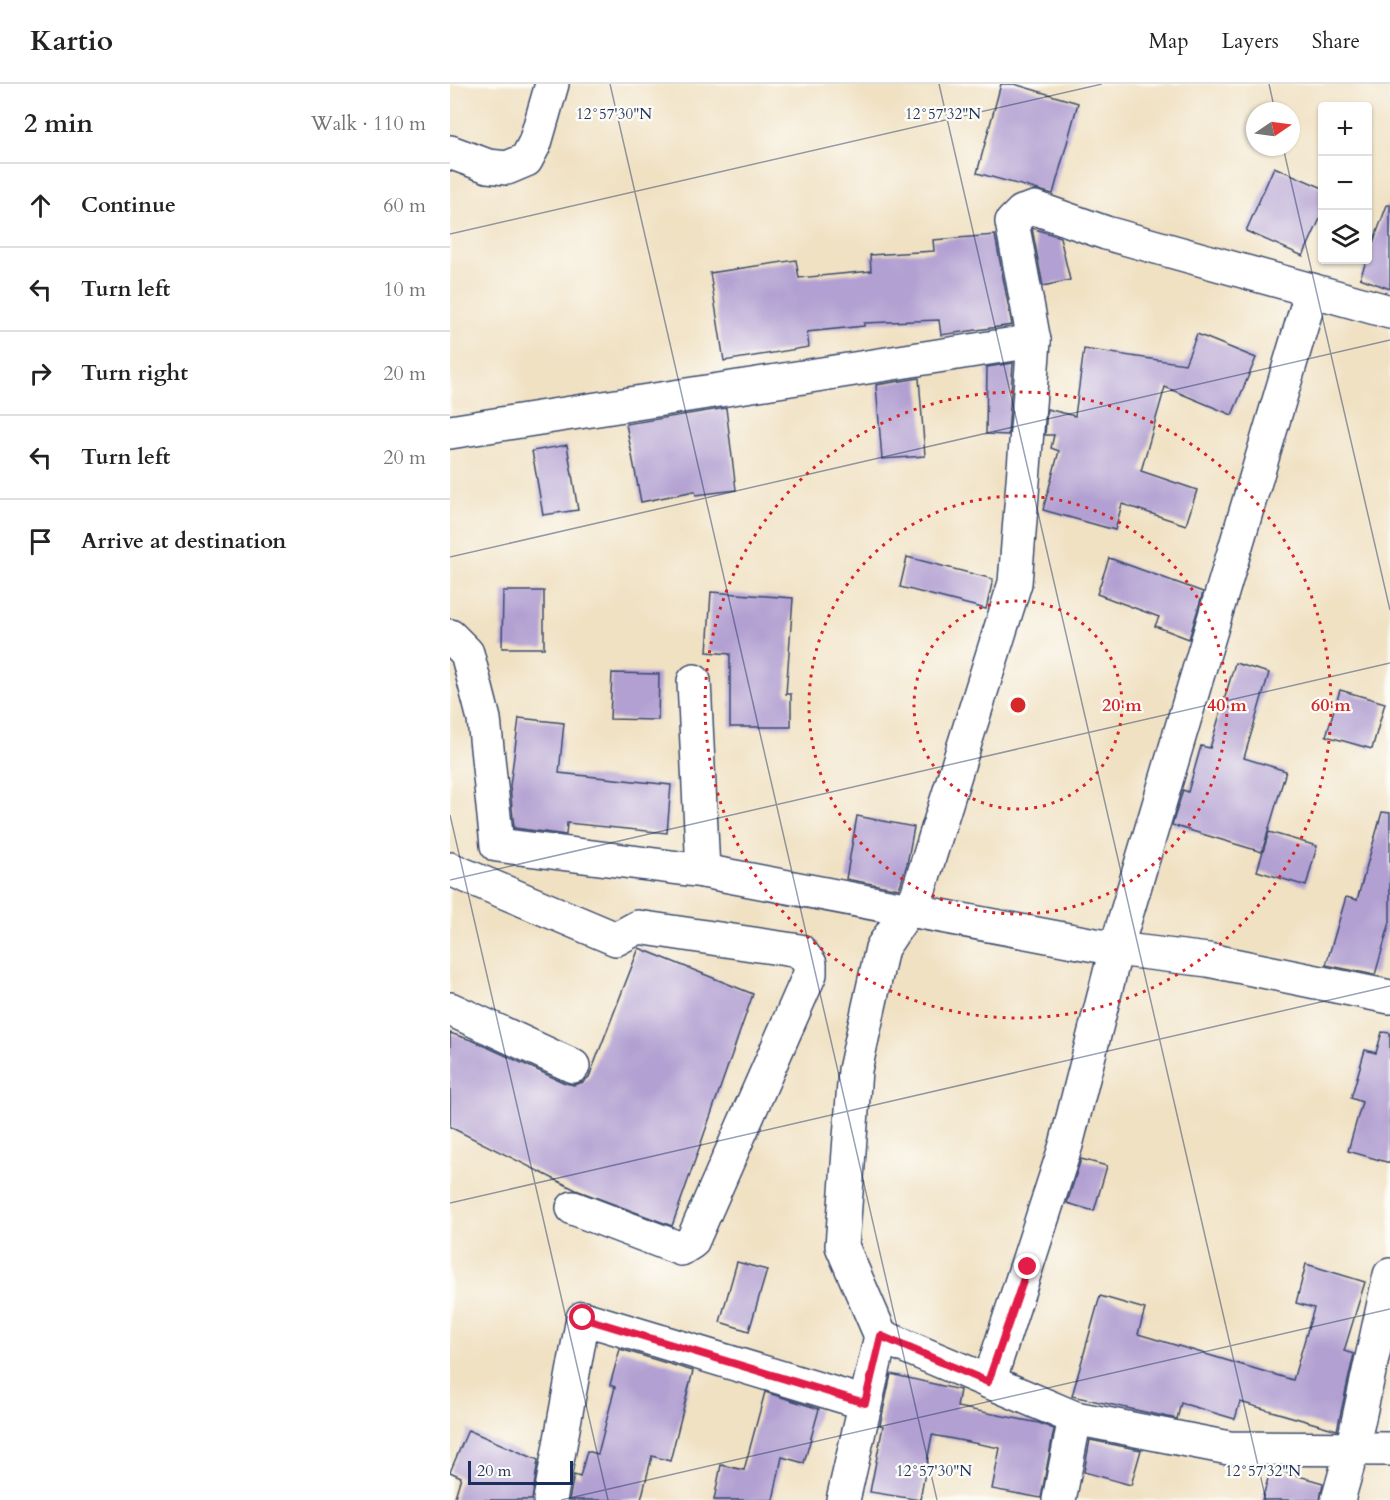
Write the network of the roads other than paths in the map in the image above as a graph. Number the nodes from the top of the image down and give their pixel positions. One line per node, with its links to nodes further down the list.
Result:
1 (552, 84): 2 (street)
2 (450, 152)
3 (1312, 290): 4 (street); 5 (street); 12 (street)
4 (1390, 312)
5 (1034, 341): 6 (street); 11 (street)
6 (450, 432)
7 (450, 636): 10 (street)
8 (694, 681): 10 (street)
9 (450, 869): 16 (street)
10 (703, 871): 11 (street)
11 (906, 911): 12 (street); 18 (street)
12 (1116, 949): 13 (street); 19 (street)
13 (1390, 997)
14 (450, 1009): 15 (street)
15 (573, 1066)
16 (573, 1208)
17 (1390, 1275): 23 (street)
18 (881, 1336): 19 (street); 20 (street)
19 (988, 1382): 21 (street)
20 (865, 1403): 24 (street); 25 (street)
21 (1075, 1418): 23 (street); 26 (street)
22 (1390, 1449): 23 (street)
23 (1352, 1450): 27 (street)
24 (550, 1500)
25 (843, 1500)
26 (1059, 1500)
27 (1338, 1500)

